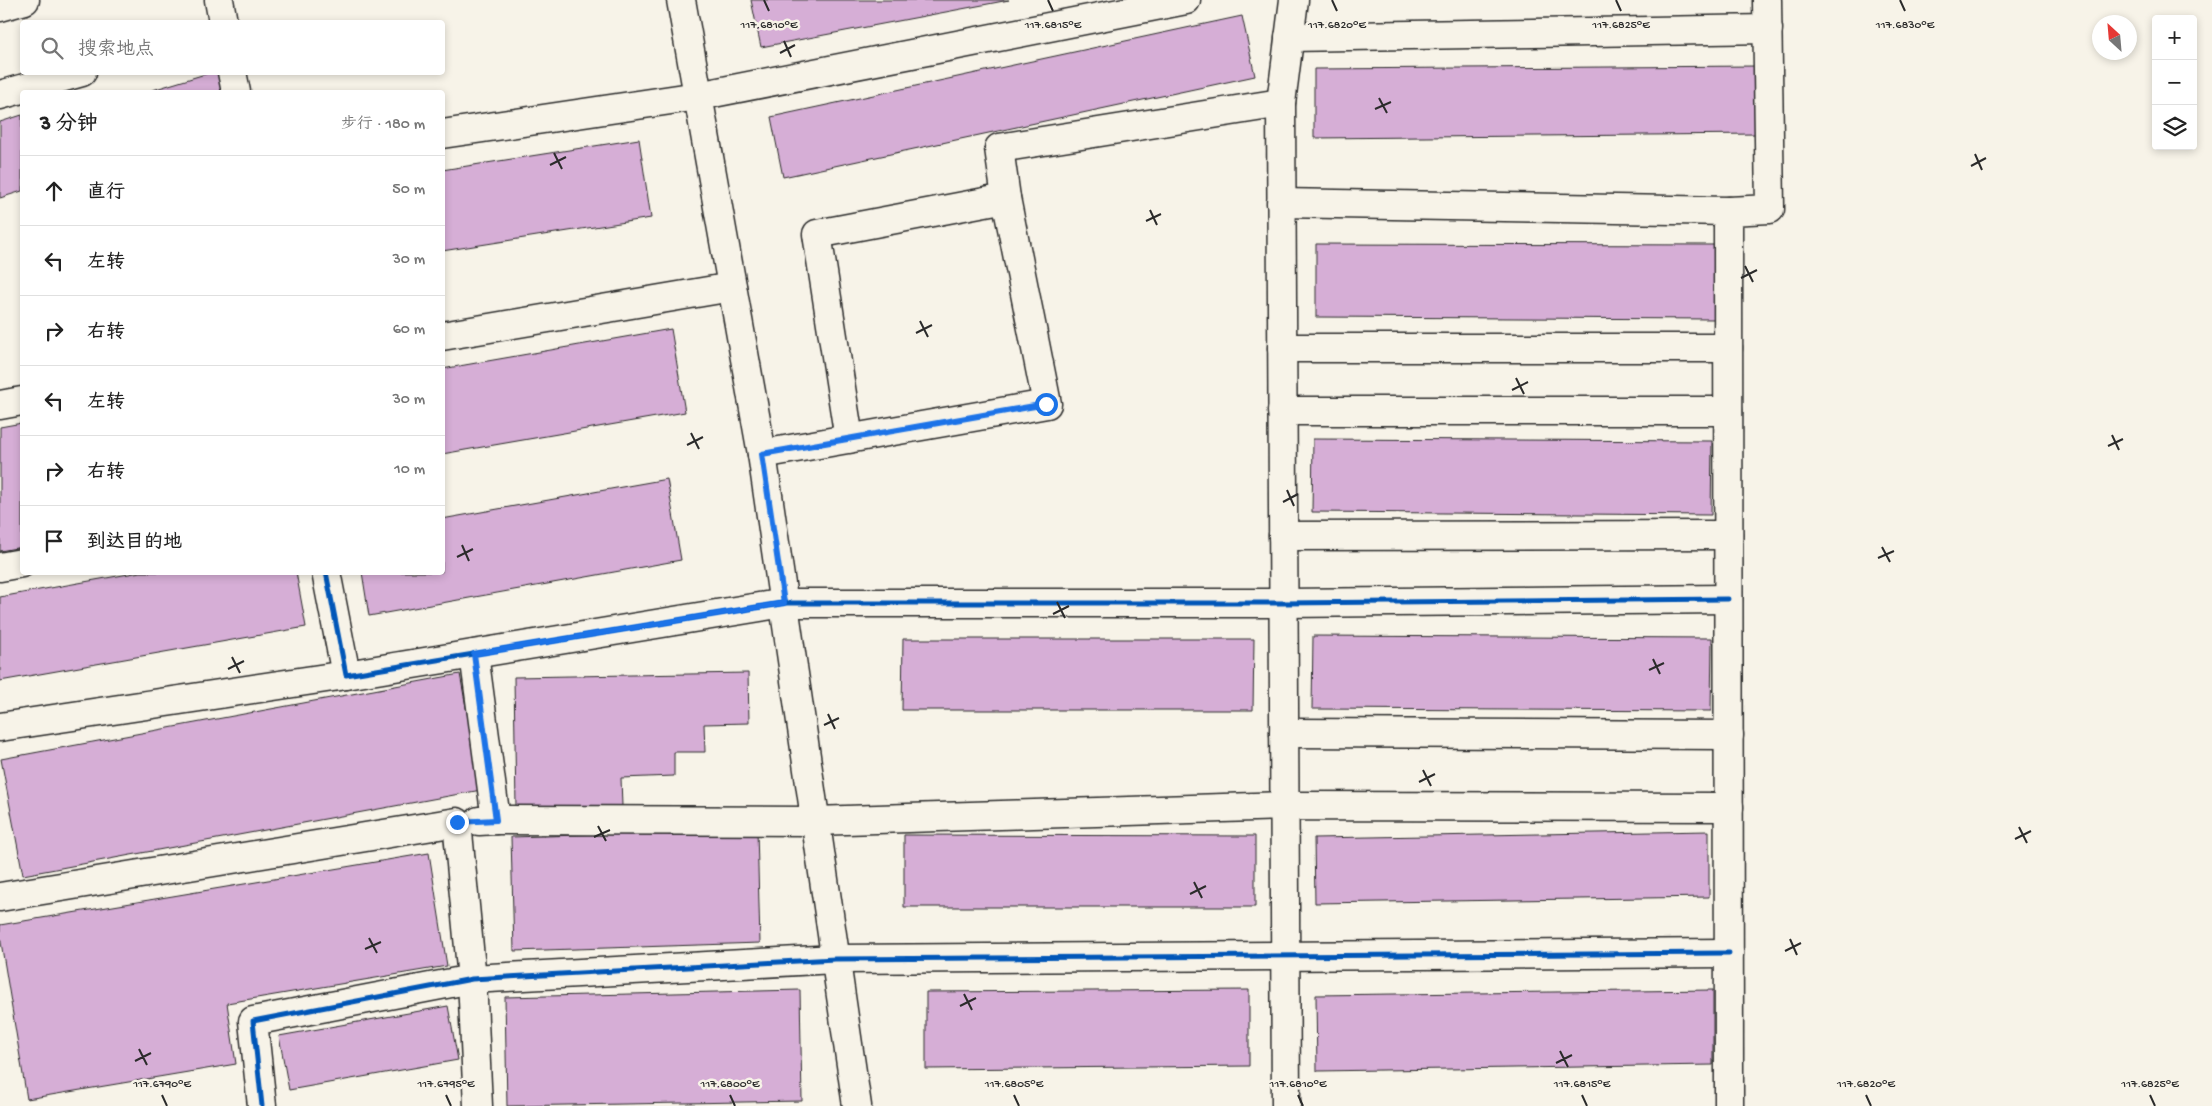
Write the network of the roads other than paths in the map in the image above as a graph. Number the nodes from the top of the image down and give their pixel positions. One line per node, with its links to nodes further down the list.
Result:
1 (25, 0): 7 (street)
2 (219, 0): 8 (street)
3 (681, 0): 15 (street)
4 (1186, 0): 15 (street)
5 (1294, 0): 10 (street)
6 (1767, 0): 9 (street)
7 (0, 7)
8 (222, 20)
9 (1768, 29): 10 (street); 20 (street)
10 (1289, 37): 16 (street)
11 (71, 75): 14 (street)
12 (233, 75): 13 (street)
13 (236, 90)
14 (0, 95)
15 (698, 96): 17 (street); 21 (street)
16 (1281, 103): 18 (street); 19 (street)
17 (445, 134)
18 (1006, 198): 29 (street); 29 (street)
19 (1281, 203): 20 (street); 23 (street)
20 (1728, 211): 24 (street)
21 (732, 287): 22 (street); 30 (street)
22 (445, 335)
23 (1282, 348): 24 (street); 28 (street)
24 (1728, 348): 27 (street)
25 (20, 401): 26 (street)
26 (0, 405)
27 (1728, 411): 28 (street); 32 (street)
28 (1282, 412): 31 (street)
29 (849, 439): 30 (street)
30 (762, 454): 37 (street)
31 (1283, 536): 32 (street); 38 (street)
32 (1728, 536): 36 (street)
33 (20, 563): 34 (street)
34 (0, 567)
35 (327, 575): 40 (street)
36 (1728, 599): 38 (street); 43 (street)
37 (784, 603): 38 (street); 39 (street); 47 (street)
38 (1283, 603): 42 (street)
39 (474, 654): 40 (street); 46 (street)
40 (346, 675): 41 (street)
41 (0, 727)
42 (1284, 733): 43 (street); 44 (street)
43 (1728, 735): 45 (street)
44 (1284, 806): 45 (street); 47 (street); 51 (street)
45 (1728, 807): 50 (street)
46 (496, 820): 47 (street); 48 (street)
47 (815, 821): 52 (street)
48 (457, 822): 49 (street); 53 (street)
49 (0, 897)
50 (1729, 953): 51 (street); 58 (street)
51 (1286, 957): 52 (street); 57 (street)
52 (835, 959): 53 (street); 56 (street)
53 (472, 979): 54 (street); 55 (street)
54 (262, 1106)
55 (478, 1106)
56 (857, 1106)
57 (1286, 1106)
58 (1729, 1106)

